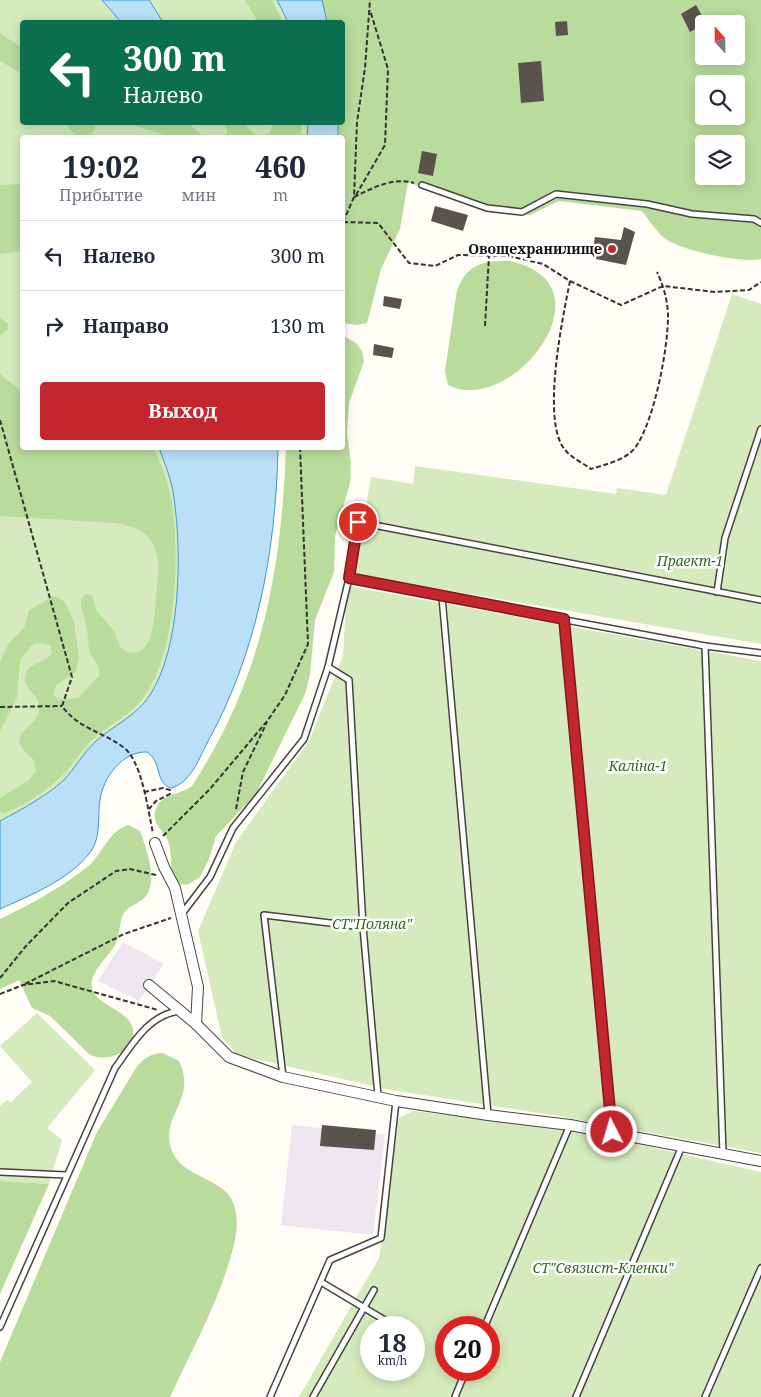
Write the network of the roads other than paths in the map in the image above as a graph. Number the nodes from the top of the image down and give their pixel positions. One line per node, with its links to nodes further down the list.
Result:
1 (422, 185): 2 (lane)
2 (761, 223)
3 (761, 428): 5 (lane)
4 (349, 578): 5 (lane); 6 (lane); 11 (lane)
5 (717, 592): 7 (lane)
6 (442, 598): 8 (lane); 21 (lane)
7 (761, 600)
8 (564, 619): 9 (lane); 23 (lane)
9 (705, 646): 10 (lane); 25 (lane)
10 (761, 653)
11 (328, 667): 13 (lane); 14 (lane)
12 (156, 843): 13 (street)
13 (181, 915): 17 (street)
14 (363, 927): 18 (lane); 19 (lane)
15 (150, 985): 16 (street)
16 (182, 1010): 17 (street); 28 (lane)
17 (196, 1024): 18 (street)
18 (283, 1078): 19 (street)
19 (378, 1096): 20 (street)
20 (396, 1101): 21 (street); 30 (lane)
21 (488, 1115): 22 (street)
22 (570, 1124): 23 (street); 34 (lane)
23 (612, 1132): 24 (street)
24 (682, 1146): 25 (street); 40 (lane)
25 (723, 1154): 26 (street)
26 (761, 1161)
27 (0, 1172): 28 (lane)
28 (66, 1175): 35 (lane)
29 (761, 1268): 41 (lane)
30 (321, 1282): 32 (lane); 37 (lane)
31 (374, 1290): 32 (lane)
32 (364, 1308): 33 (lane); 38 (lane)
33 (378, 1316)
34 (489, 1316)
35 (0, 1327)
36 (462, 1381): 39 (lane)
37 (270, 1397)
38 (313, 1397)
39 (455, 1397)
40 (576, 1397)
41 (705, 1397)

